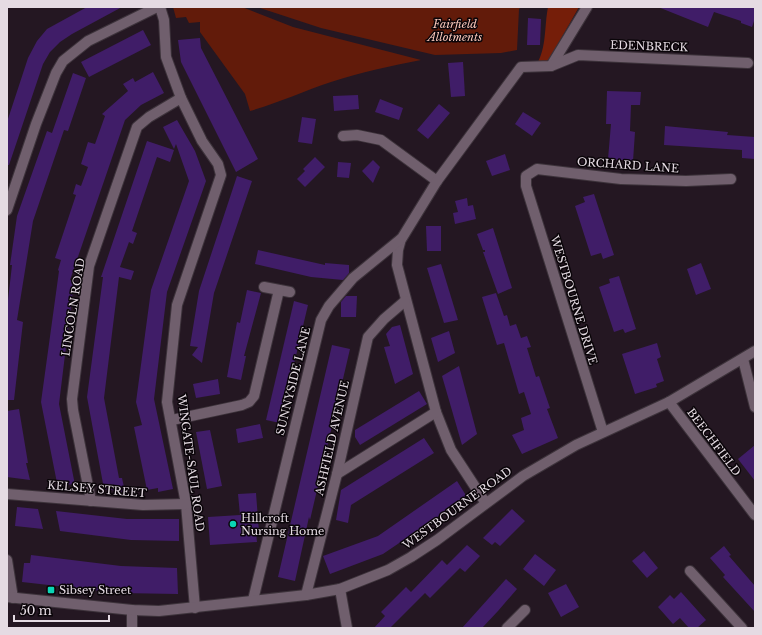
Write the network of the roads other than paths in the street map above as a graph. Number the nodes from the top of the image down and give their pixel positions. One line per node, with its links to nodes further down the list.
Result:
1 (159, 7): 6 (street, WINGATE-SAUL ROAD); 10 (street)
2 (587, 7): 4 (street)
3 (748, 63): 4 (street, EDENBRECK)
4 (551, 66): 5 (street, EDENBRECK)
5 (521, 67): 11 (street, SUNNYSIDE LANE)
6 (181, 98): 23 (street, WINGATE-SAUL ROAD); 27 (street, LINCOLN ROAD)
7 (343, 136): 11 (street)
8 (526, 176): 9 (street, ORCHARD LANE); 24 (street, WESTBOURNE DRIVE)
9 (731, 179)
10 (12, 180): 12 (street)
11 (437, 181): 13 (street, SUNNYSIDE LANE)
12 (7, 210)
13 (402, 238): 17 (street); 36 (street, SUNNYSIDE LANE)
14 (264, 287): 15 (street)
15 (279, 290): 16 (street); 23 (street)
16 (290, 292)
17 (405, 301): 22 (street); 25 (street, ASHFIELD AVENUE)
18 (755, 352): 19 (street, WESTBOURNE ROAD)
19 (742, 359): 20 (street, WESTBOURNE ROAD); 21 (street)
20 (669, 402): 24 (street, WESTBOURNE ROAD); 30 (street, BEECHFIELD)
21 (755, 407)
22 (436, 412): 25 (street); 28 (street)
23 (172, 420): 29 (street, WINGATE-SAUL ROAD)
24 (603, 432): 28 (street, WESTBOURNE ROAD)
25 (337, 474): 34 (street, ASHFIELD AVENUE)
26 (7, 494): 27 (street, KELSEY STREET)
27 (91, 501): 29 (street, KELSEY STREET)
28 (485, 502): 33 (street, WESTBOURNE ROAD)
29 (186, 504): 37 (street, WINGATE-SAUL ROAD)
30 (755, 515)
31 (7, 560): 35 (street)
32 (690, 571): 43 (street)
33 (340, 589): 34 (street, WESTBOURNE ROAD); 41 (street)
34 (306, 595): 36 (street, WESTBOURNE ROAD)
35 (10, 598): 38 (street, WESTBOURNE ROAD)
36 (253, 600): 37 (street, WESTBOURNE ROAD)
37 (195, 608): 38 (street, WESTBOURNE ROAD)
38 (132, 610): 40 (street)
39 (525, 610): 42 (street)
40 (132, 628)
41 (347, 628)
42 (507, 628)
43 (742, 628)

